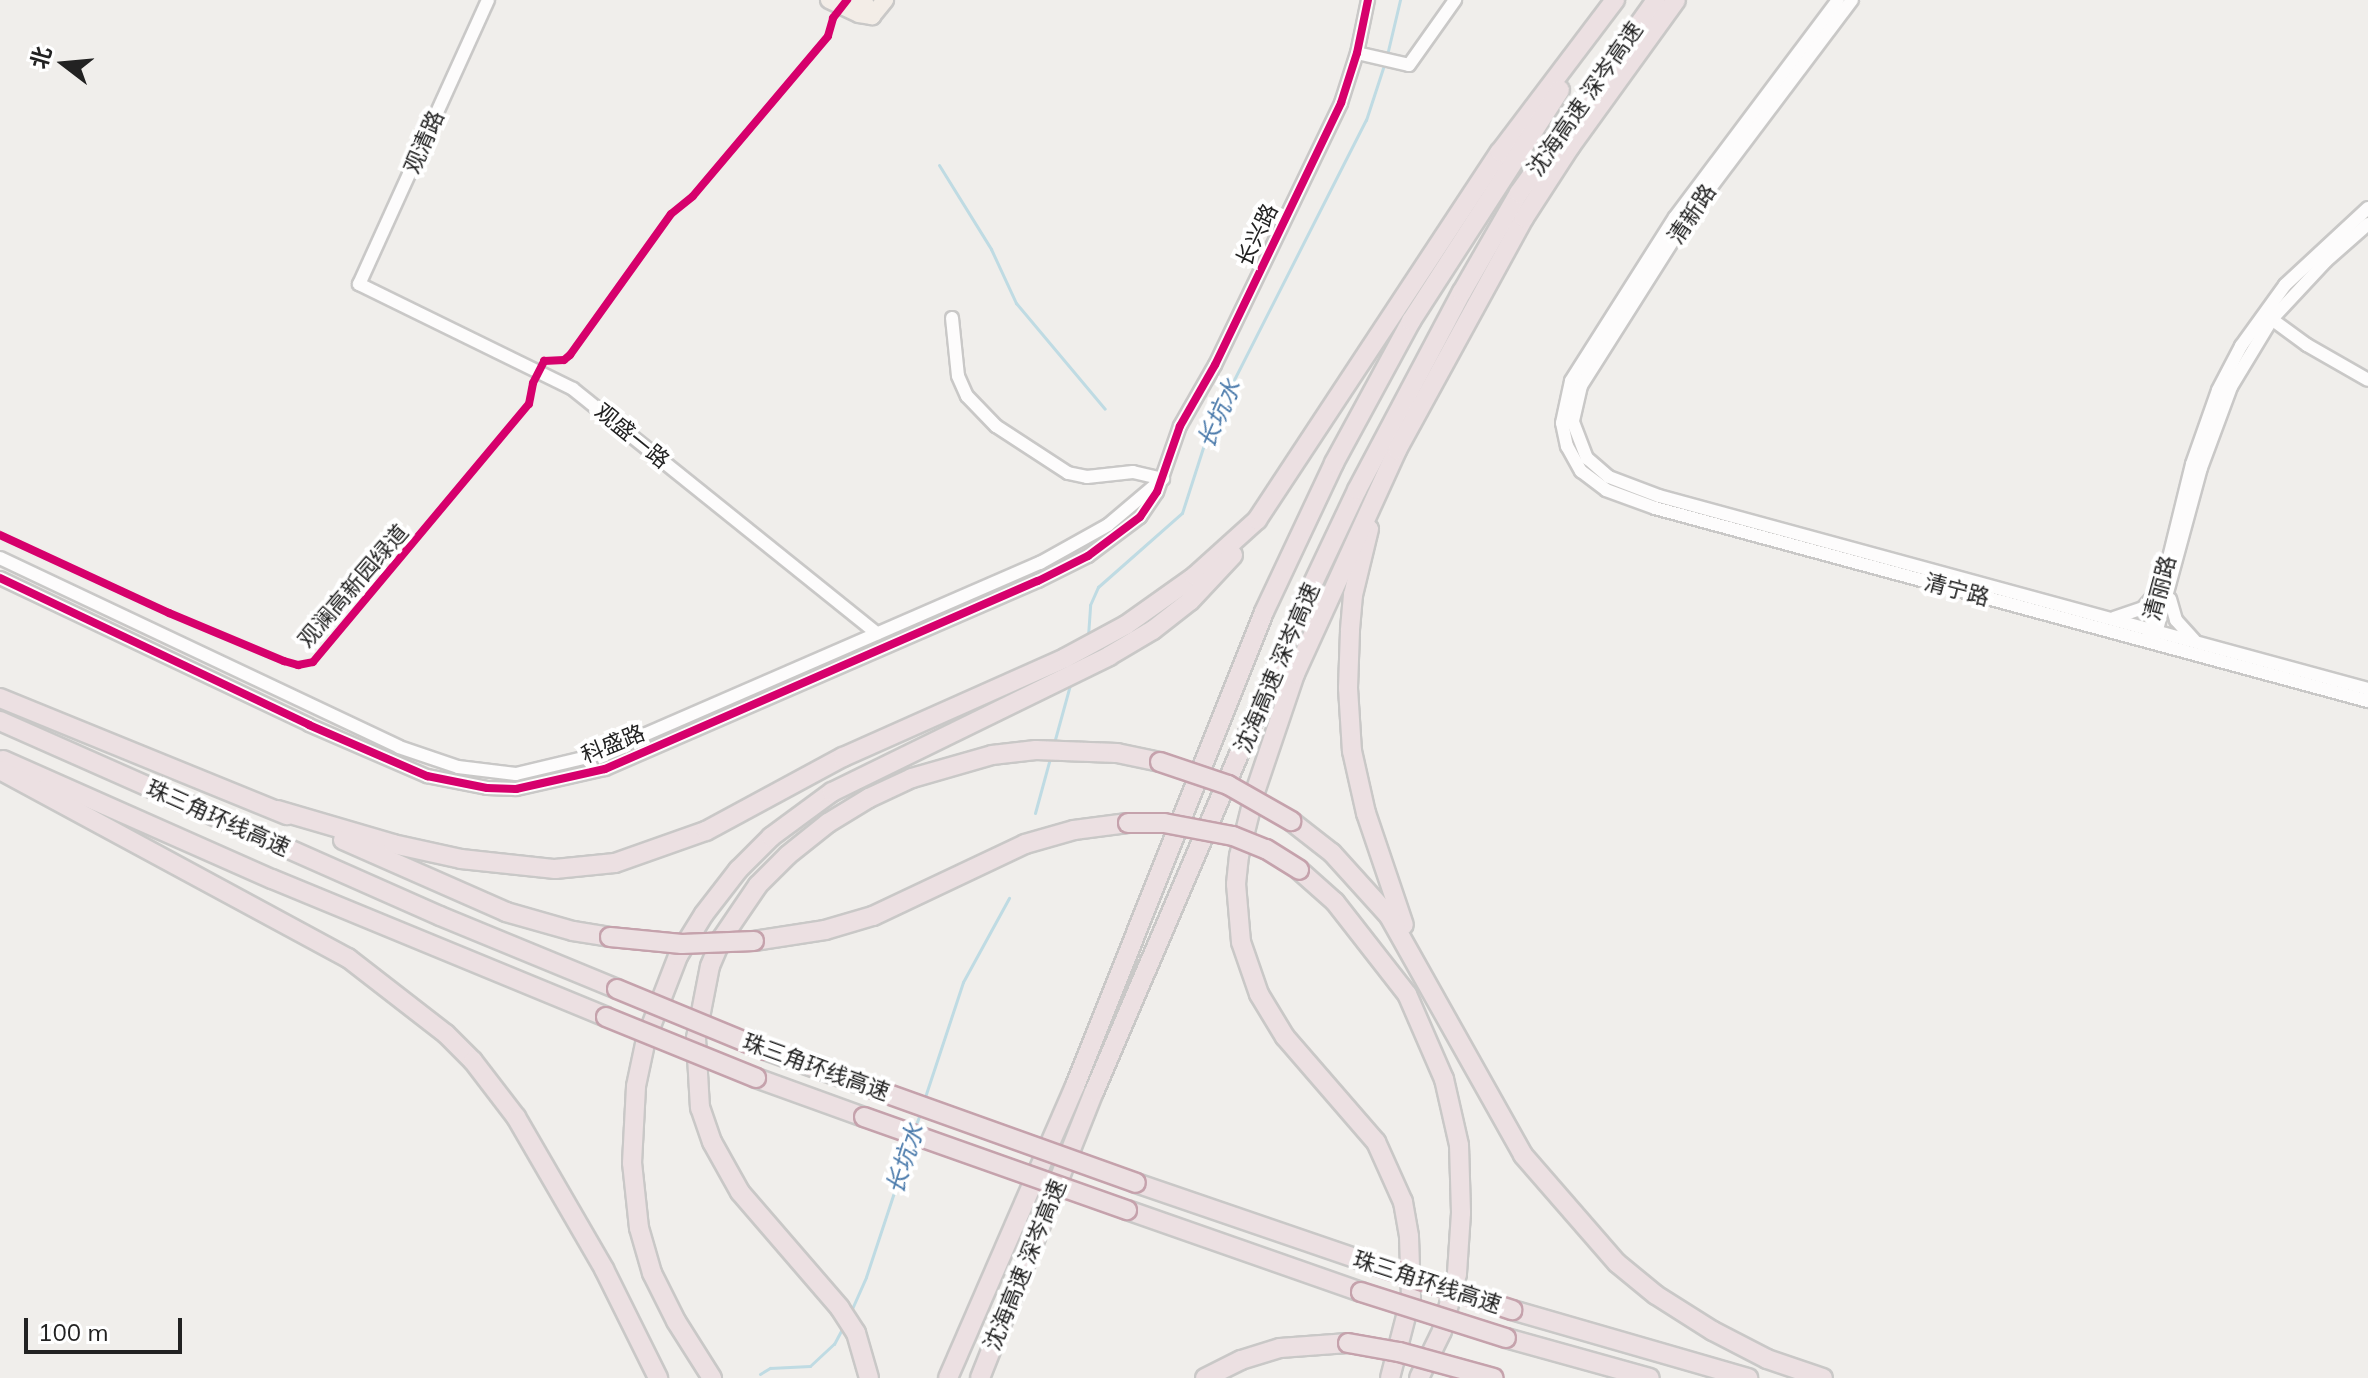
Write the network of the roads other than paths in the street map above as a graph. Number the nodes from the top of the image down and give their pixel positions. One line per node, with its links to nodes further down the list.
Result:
1 (488, 0): 15 (street, 观清路)
2 (829, 0): 11 (main road)
3 (885, 0): 11 (main road)
4 (1368, 0): 12 (street, 长兴路)
5 (1455, 0): 12 (street)
6 (1616, 0): 22 (highway); 41 (highway, 沈海高速 深岑高速)
7 (1656, 0): 42 (highway, 沈海高速 深岑高速)
8 (1676, 0): 20 (highway)
9 (1838, 0): 19 (street, 清新路)
10 (1852, 0): 19 (street, 清新路)
11 (865, 7)
12 (1357, 53): 21 (street, 长兴路)
13 (2368, 208): 16 (street, 清丽路)
14 (2368, 224): 16 (street, 清丽路)
15 (359, 284): 27 (street, 观盛一路)
16 (2268, 316): 18 (street); 25 (street, 清丽路)
17 (952, 318): 21 (street)
18 (2368, 380)
19 (1573, 446): 26 (street, 清宁路); 28 (street, 清宁路)
20 (1397, 450): 37 (highway); 44 (highway)
21 (1163, 479): 24 (street, 科盛路); 27 (street, 科盛路)
22 (1257, 520): 36 (highway); 39 (highway)
23 (0, 558): 27 (street, 科盛路)
24 (0, 578)
25 (2165, 586): 26 (street); 28 (street, 清丽路); 29 (street)
26 (2104, 617): 28 (street, 清宁路)
27 (877, 633)
28 (2153, 635): 29 (street, 清宁路); 32 (street, 清宁路)
29 (2200, 644): 30 (street, 清宁路)
30 (2368, 689)
31 (0, 698): 36 (highway)
32 (2368, 701)
33 (0, 721): 48 (highway, 珠三角环线高速, bridge)
34 (0, 759): 47 (highway, 珠三角环线高速, bridge)
35 (0, 770): 38 (highway)
36 (277, 810): 45 (highway, bridge)
37 (1426, 980): 40 (highway, bridge); 49 (highway)
38 (658, 1378)
39 (712, 1378)
40 (869, 1378)
41 (948, 1378)
42 (980, 1378)
43 (1205, 1378): 46 (highway, bridge)
44 (1390, 1378)
45 (1419, 1378)
46 (1494, 1378)
47 (1650, 1378)
48 (1748, 1378)
49 (1823, 1378)

